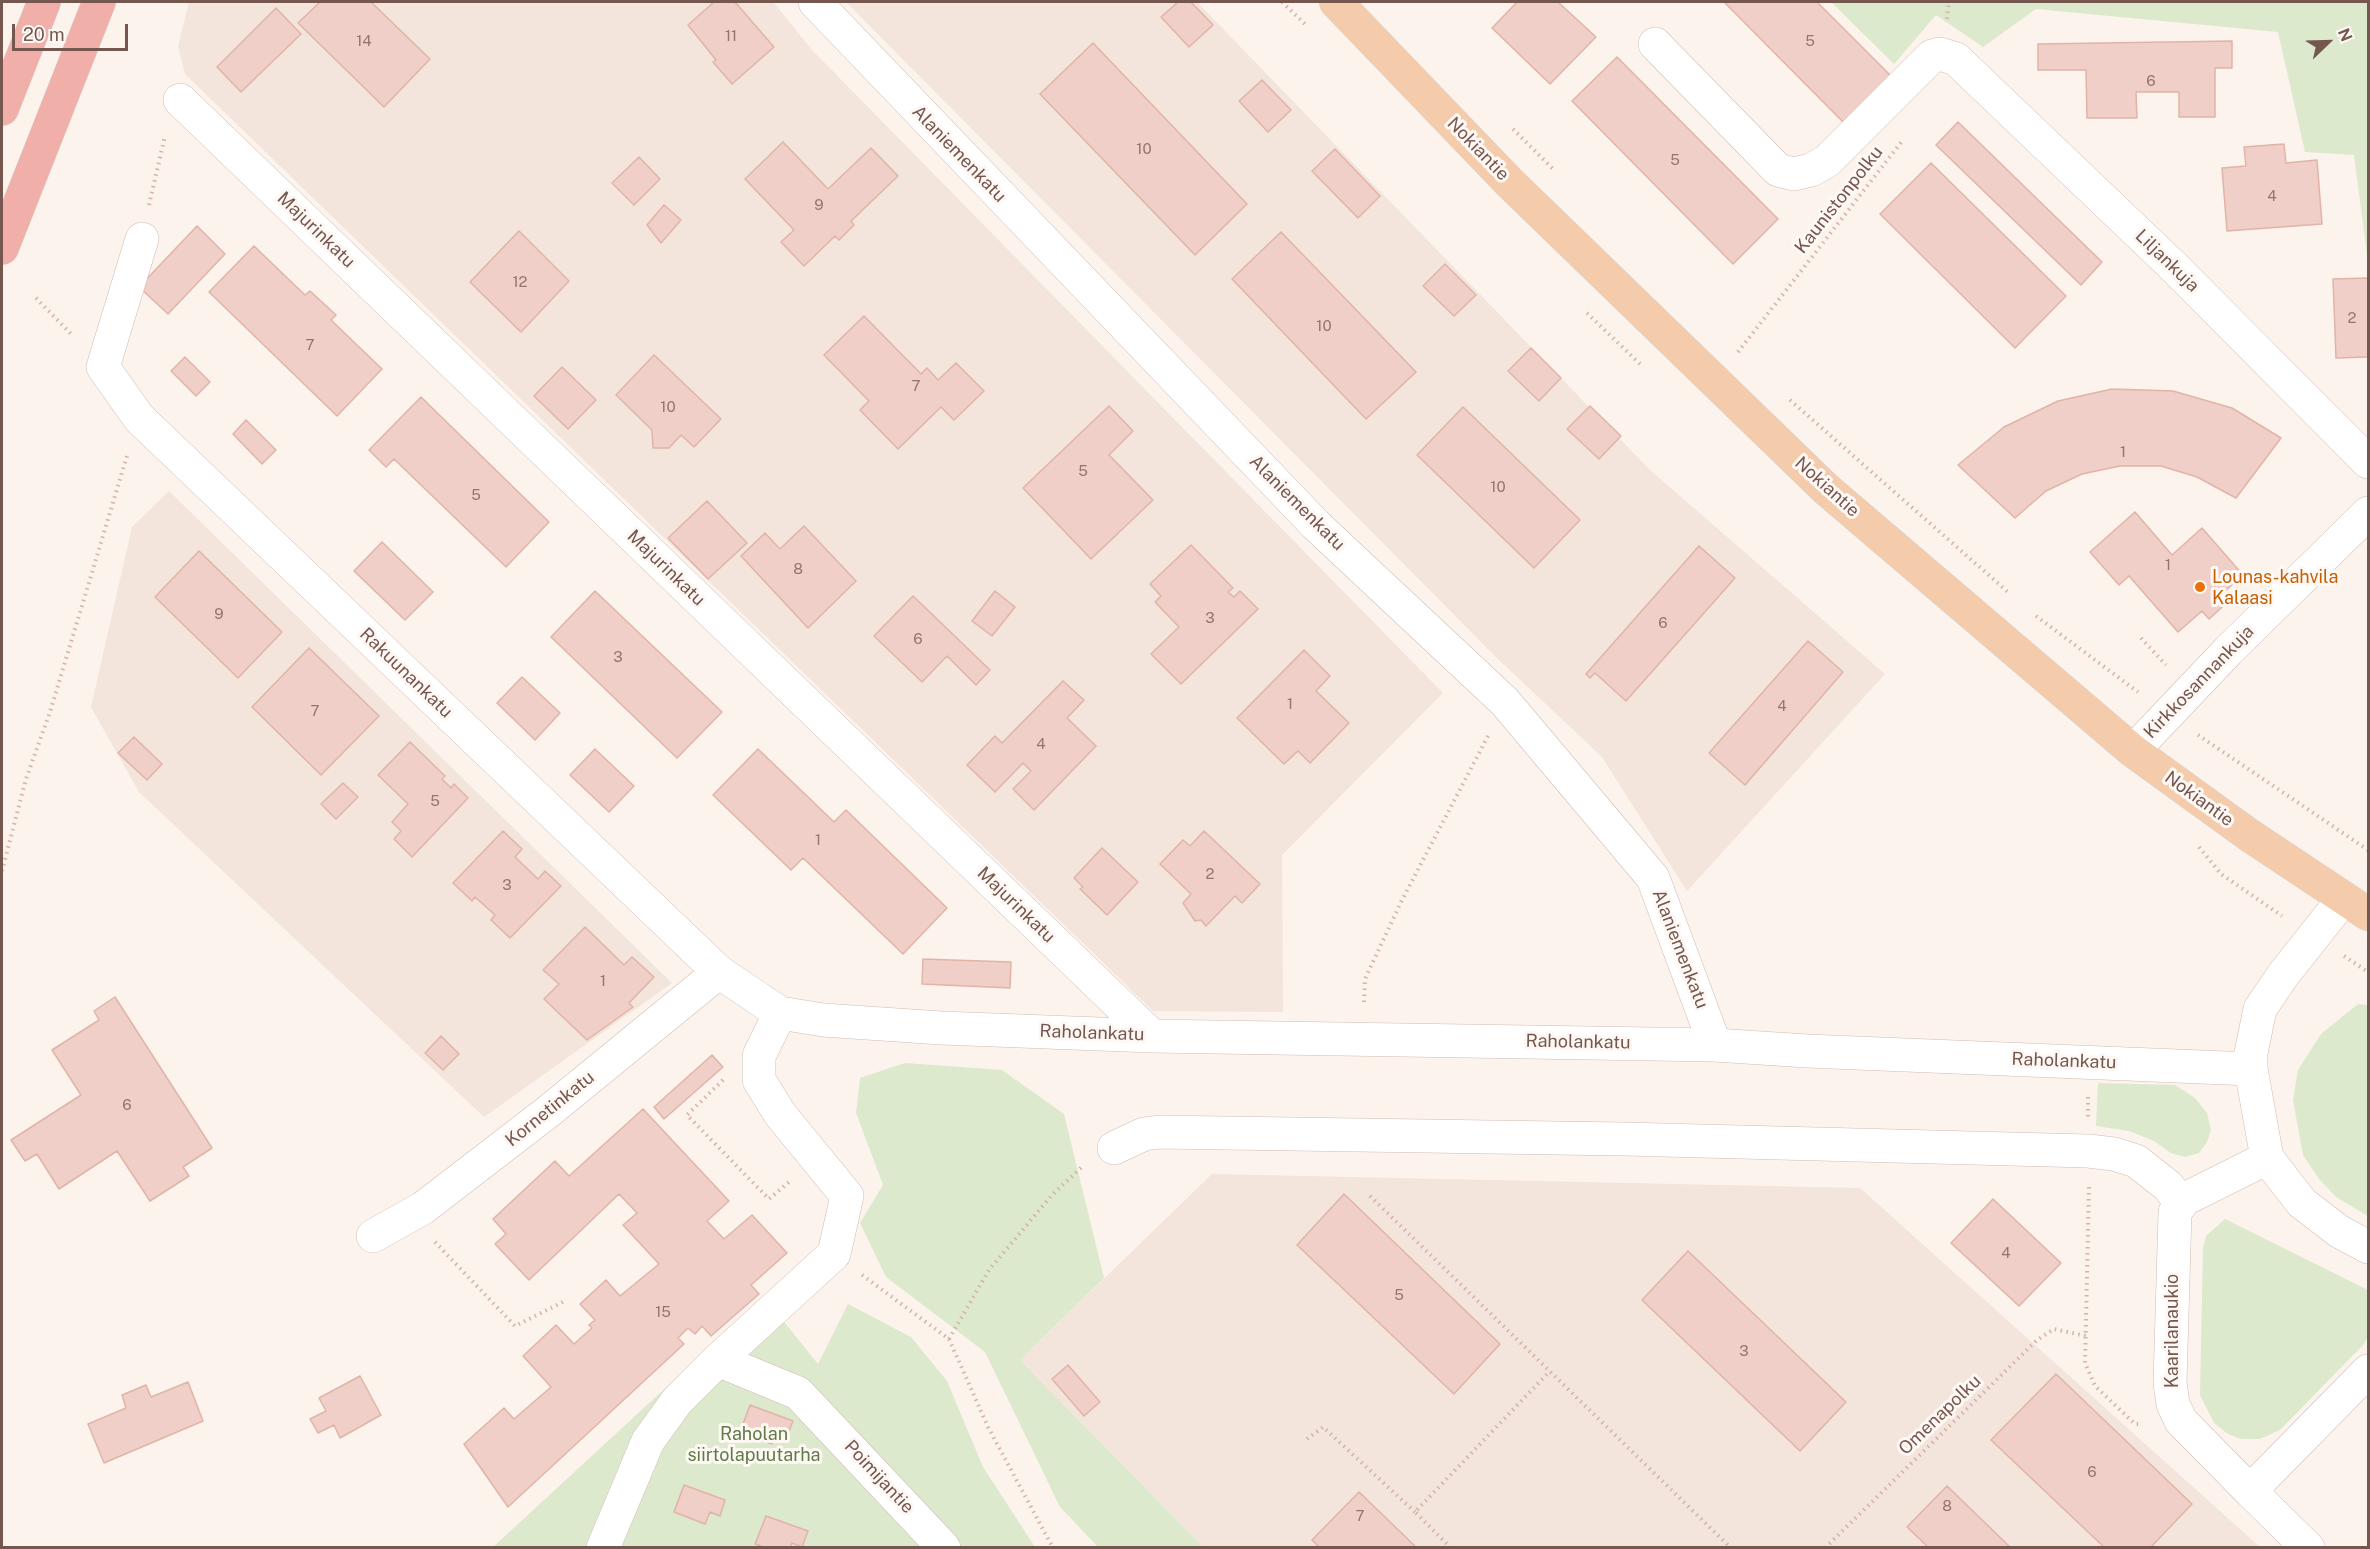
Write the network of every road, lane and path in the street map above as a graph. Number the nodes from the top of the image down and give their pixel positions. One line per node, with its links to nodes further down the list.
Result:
1 (44, 2): 7 (highway)
2 (99, 2): 12 (highway)
3 (815, 2): 24 (street, Alaniemenkatu)
4 (1336, 2): 26 (main road, Nokiantie)
5 (1655, 44): 20 (street, Liljankuja)
6 (180, 100): 11 (path); 32 (street, Majurinkatu)
7 (2, 109)
8 (1508, 124): 10 (path)
9 (1905, 138): 15 (path, Kaunistonpolku)
10 (1557, 173)
11 (142, 239): 17 (street)
12 (2, 248)
13 (36, 298): 17 (path)
14 (1729, 344): 15 (path)
15 (1737, 353): 16 (path)
16 (1746, 360)
17 (103, 367): 19 (street, Rakuunankatu)
18 (1781, 392): 22 (path)
19 (139, 418): 28 (path); 30 (street, Rakuunankatu)
20 (2368, 462)
21 (2368, 513): 25 (street, Kirkkosannankuja)
22 (2012, 596)
23 (2029, 611): 25 (path)
24 (1505, 702): 33 (path); 34 (street, Alaniemenkatu)
25 (2168, 714): 26 (street, Kirkkosannankuja); 27 (path)
26 (2133, 751): 29 (main road, Nokiantie)
27 (2368, 850)
28 (2, 872)
29 (2356, 906): 37 (street)
30 (719, 972): 31 (street, Raholankatu); 44 (street, Kornetinkatu)
31 (780, 1013): 32 (street, Raholankatu); 35 (street)
32 (1152, 1036): 33 (street, Raholankatu)
33 (1364, 1039): 34 (street, Raholankatu)
34 (1715, 1045): 36 (street, Raholankatu)
35 (759, 1062): 41 (street); 41 (path)
36 (2088, 1062): 37 (street, Raholankatu); 39 (path)
37 (2251, 1069): 40 (street)
38 (1114, 1148): 39 (street); 50 (path)
39 (2088, 1151): 43 (street); 49 (path)
40 (2267, 1158): 43 (street); 46 (street)
41 (816, 1159): 47 (street)
42 (1370, 1196): 52 (path)
43 (2181, 1203): 54 (street, Kaarilanaukio)
44 (410, 1215): 45 (street, Kornetinkatu); 48 (path)
45 (373, 1236)
46 (2368, 1247)
47 (834, 1254): 50 (path); 51 (street)
48 (565, 1301)
49 (2086, 1336): 54 (path); 63 (path, Omenapolku)
50 (949, 1339): 60 (path)
51 (718, 1360): 58 (street); 59 (street, Poimijantie)
52 (1550, 1371): 57 (path); 62 (path)
53 (2367, 1373): 56 (street)
54 (2181, 1421): 56 (street, Kaarilanaukio)
55 (1307, 1439): 57 (path)
56 (2250, 1491): 64 (street, Kaarilanaukio)
57 (1415, 1512): 61 (path)
58 (603, 1548)
59 (944, 1548)
60 (1053, 1548)
61 (1451, 1548)
62 (1731, 1548)
63 (1825, 1548)
64 (2308, 1548)

